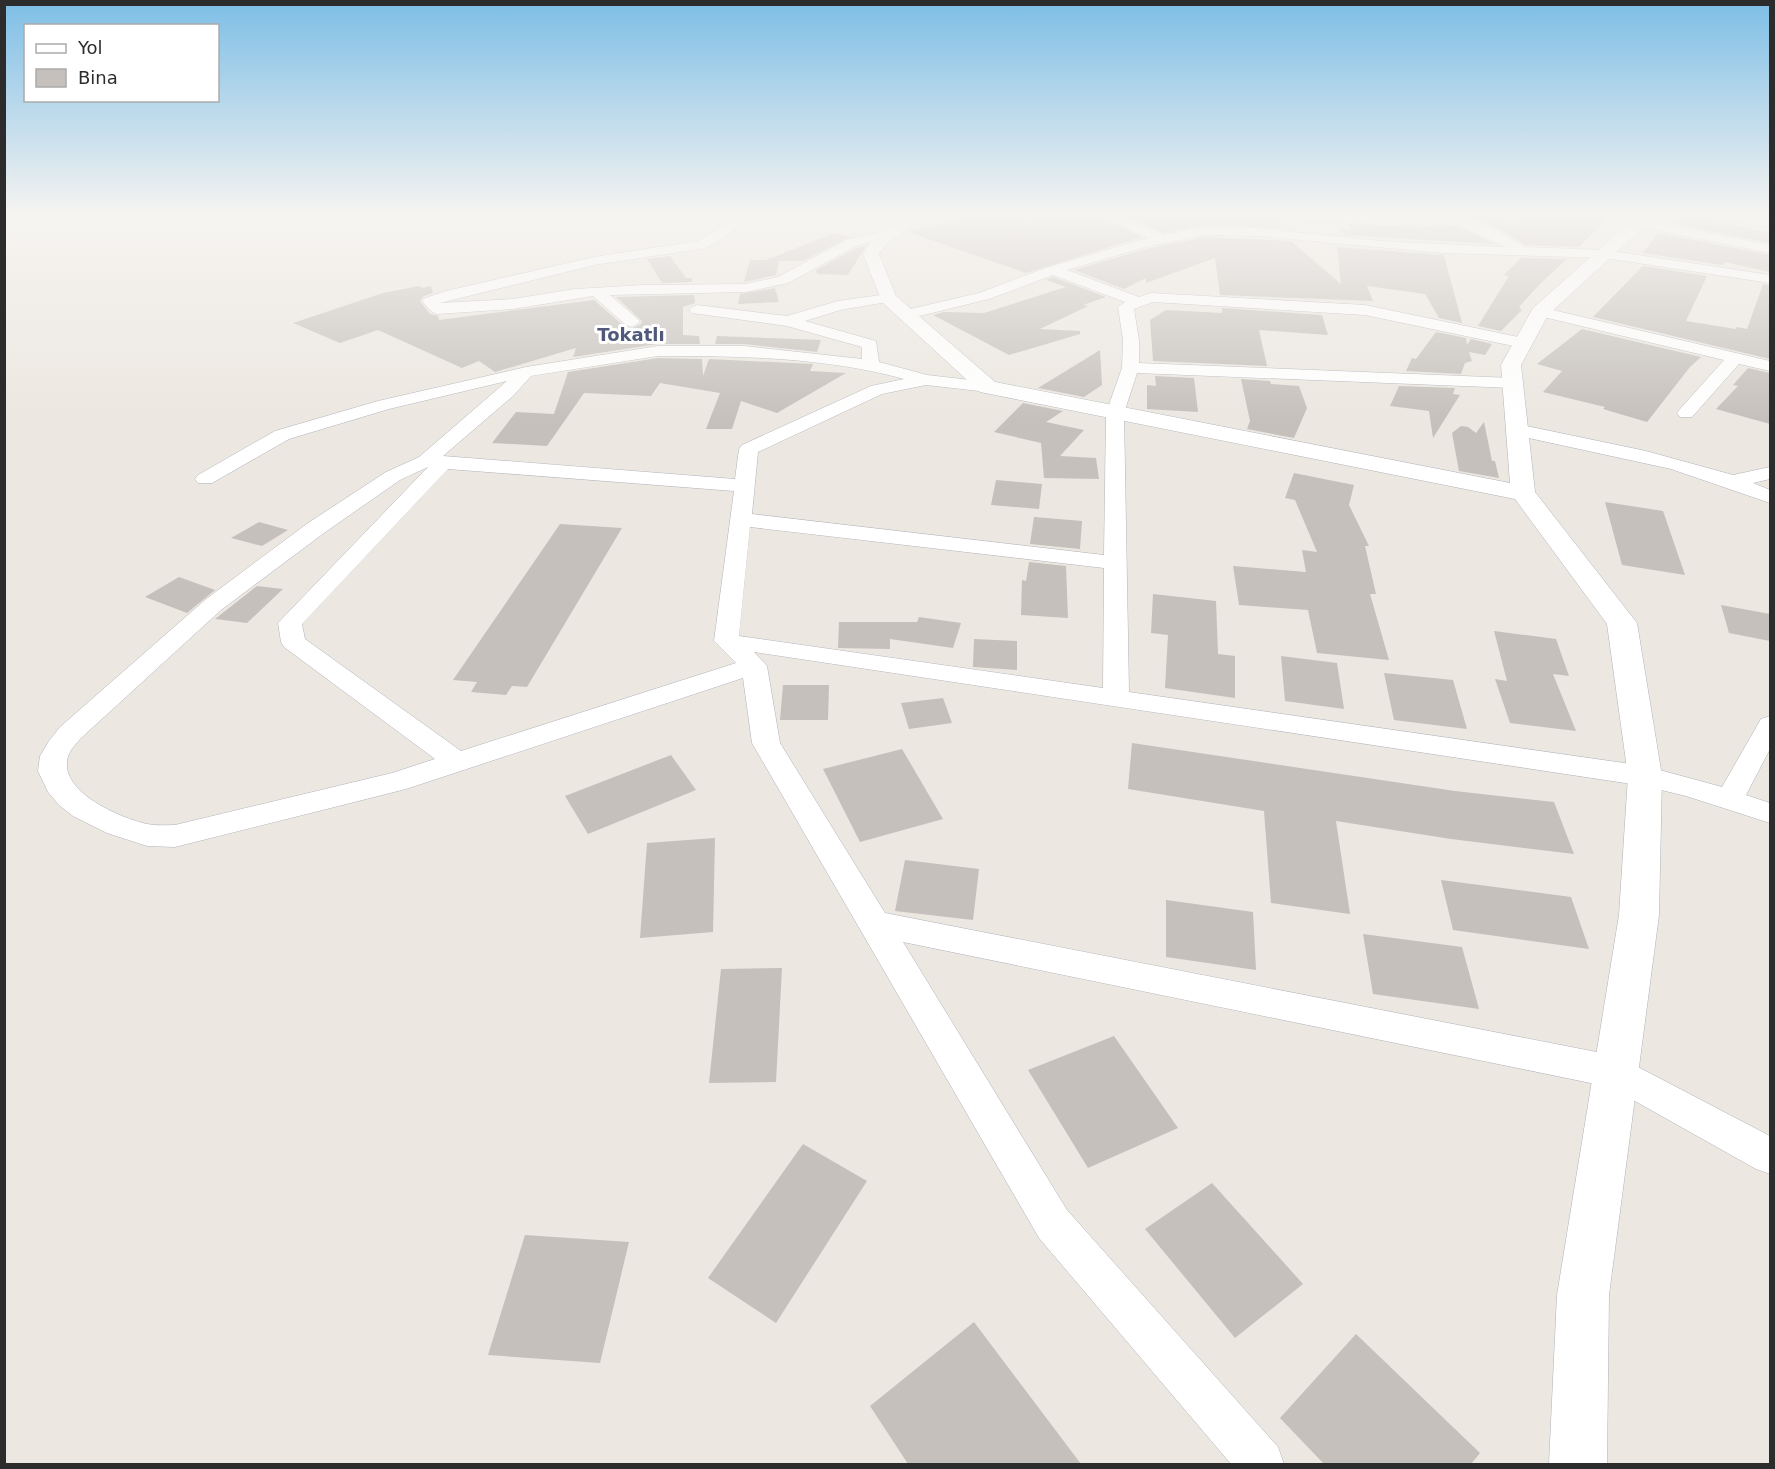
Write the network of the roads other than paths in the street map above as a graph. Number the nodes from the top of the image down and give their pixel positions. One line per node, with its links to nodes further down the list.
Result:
1 (501, 283): 7 (street)
2 (768, 283): 7 (street)
3 (882, 283): 8 (street)
4 (1020, 283): 12 (street)
5 (1087, 283): 9 (street)
6 (1573, 283): 11 (street)
7 (598, 293): 14 (street)
8 (888, 298): 12 (street); 13 (street)
9 (1139, 302): 15 (street); 19 (street)
10 (697, 310): 13 (street)
11 (1540, 312): 15 (street); 16 (street)
12 (907, 314): 23 (street)
13 (788, 321): 17 (street)
14 (632, 322)
15 (1523, 343): 22 (street)
16 (1736, 357): 18 (street); 25 (street)
17 (871, 365): 20 (street); 21 (street)
18 (1770, 366)
19 (1130, 368): 22 (street); 24 (street)
20 (526, 372): 27 (street); 29 (street)
21 (926, 380): 23 (street); 31 (street)
22 (1513, 383): 26 (street)
23 (988, 387): 24 (street)
24 (1114, 413): 32 (street); 35 (street)
25 (1686, 413)
26 (1517, 430): 30 (street); 32 (street)
27 (434, 462): 31 (street); 40 (street); 40 (street)
28 (1770, 473): 30 (street)
29 (205, 479)
30 (1734, 480): 33 (street)
31 (744, 486): 34 (street)
32 (1522, 493): 41 (street)
33 (1770, 497)
34 (740, 519): 35 (street); 36 (street)
35 (1115, 563): 38 (street)
36 (726, 641): 37 (street); 38 (street)
37 (754, 666): 40 (street); 44 (street)
38 (1116, 700): 41 (street)
39 (1770, 725): 42 (street)
40 (457, 762)
41 (1645, 776): 42 (street); 45 (street)
42 (1729, 800): 43 (street)
43 (1770, 813)
44 (874, 924): 45 (street); 47 (street)
45 (1617, 1072): 46 (street); 48 (street)
46 (1770, 1156)
47 (1262, 1464)
48 (1578, 1464)

